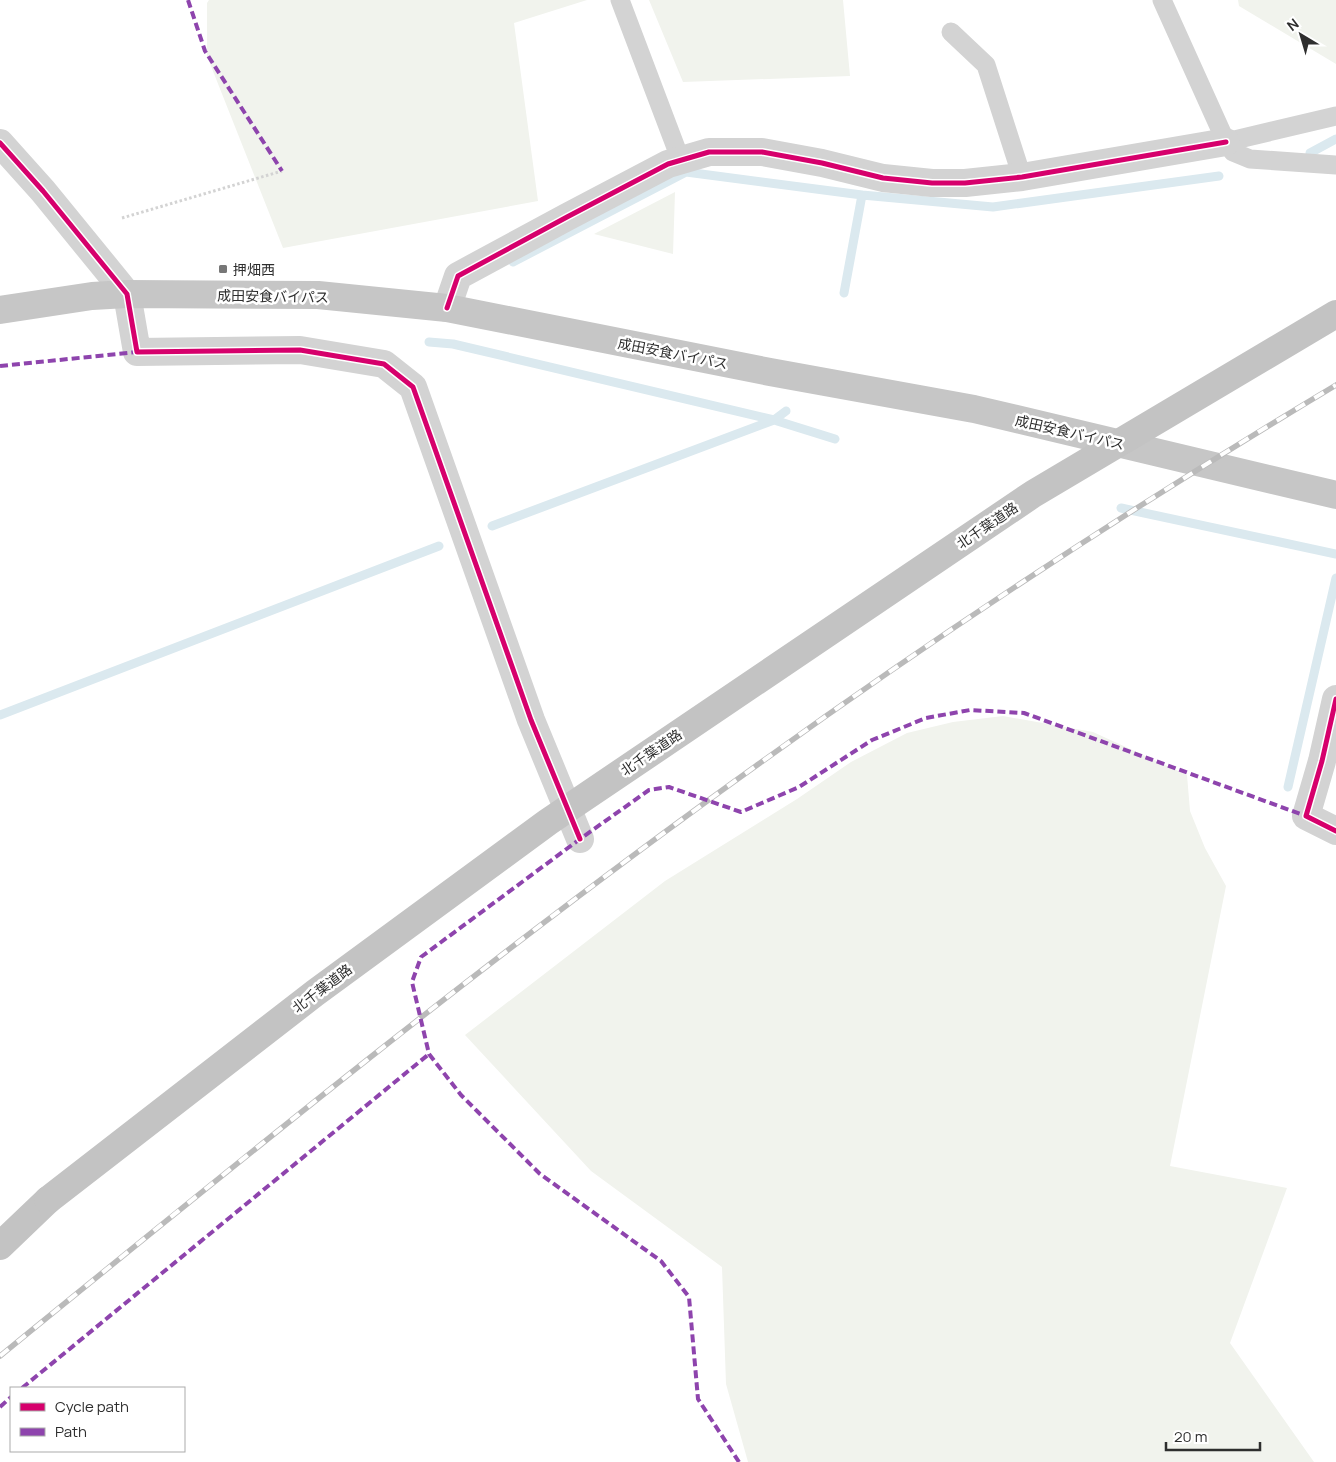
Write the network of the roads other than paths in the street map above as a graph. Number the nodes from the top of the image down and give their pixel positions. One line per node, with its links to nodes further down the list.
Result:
1 (620, 0): 7 (lane)
2 (1162, 0): 6 (lane)
3 (951, 32): 9 (lane)
4 (1336, 116): 6 (lane)
5 (0, 142): 10 (street)
6 (1226, 142): 8 (lane); 9 (street)
7 (681, 160): 9 (street); 11 (street)
8 (1336, 165)
9 (1022, 177)
10 (127, 294): 11 (main road, 成田安食バイパス); 12 (main road, 成田安食バイパス); 17 (street)
11 (447, 308): 14 (main road, 成田安食バイパス)
12 (0, 310)
13 (1336, 314): 18 (highway, 北千葉道路, bridge)
14 (1336, 495)
15 (1336, 700): 16 (street)
16 (1336, 831)
17 (580, 839)
18 (48, 1200): 19 (highway, 北千葉道路); 20 (highway)
19 (0, 1239)
20 (0, 1246)

